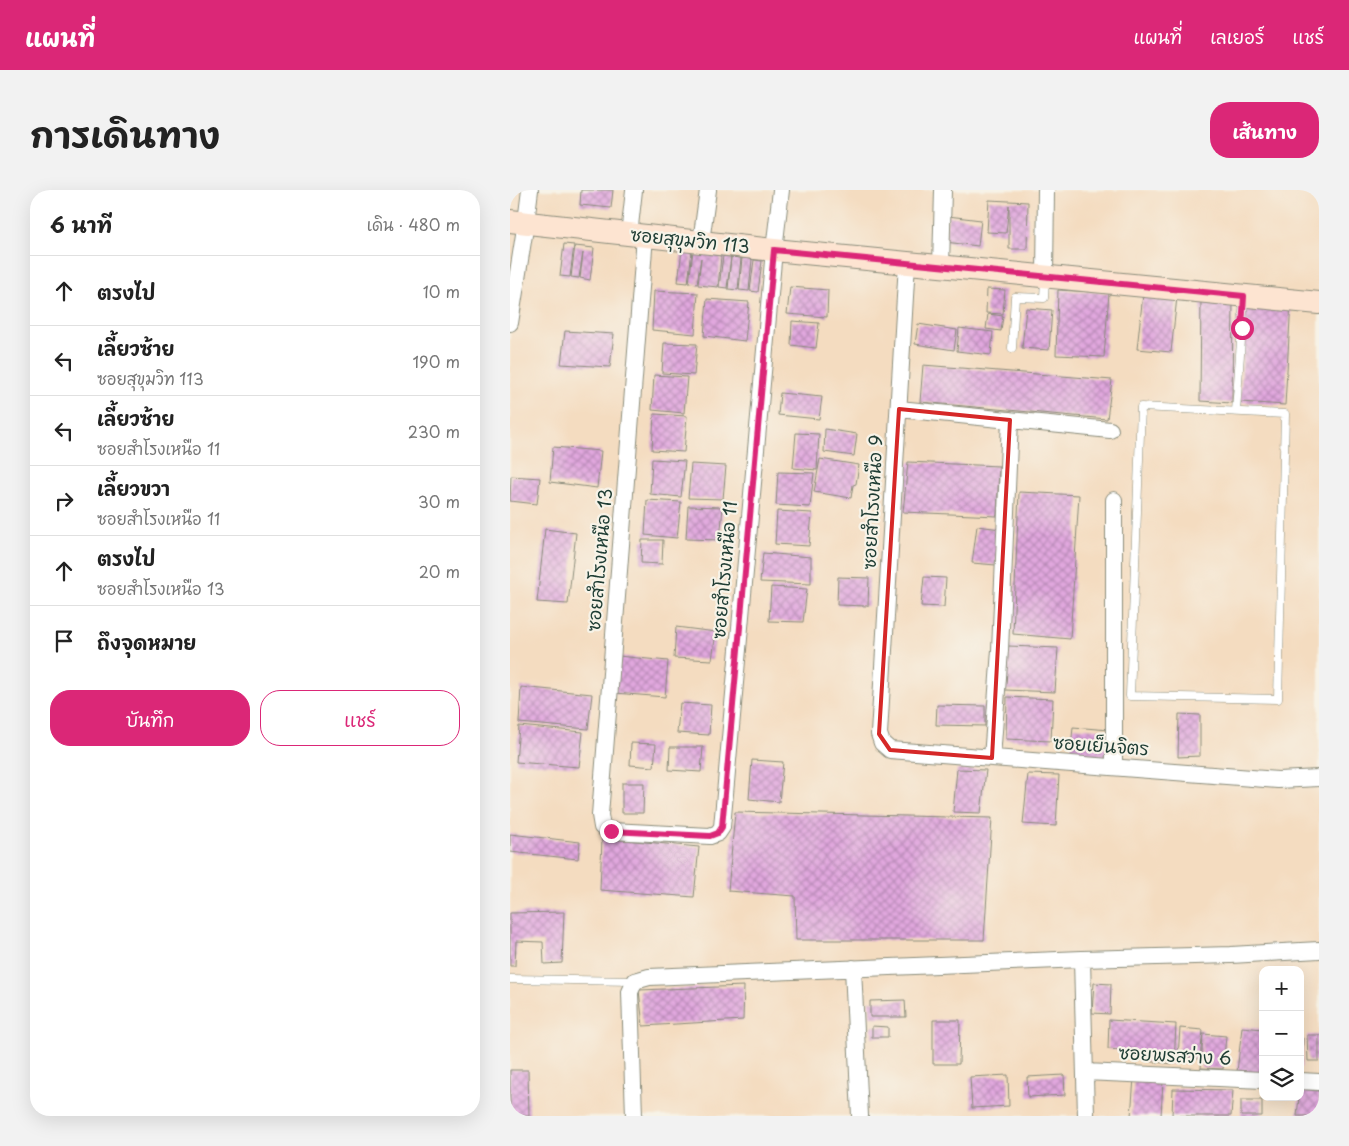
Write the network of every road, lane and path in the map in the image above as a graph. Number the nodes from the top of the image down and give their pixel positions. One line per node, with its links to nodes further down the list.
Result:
1 (530, 190): 7 (street)
2 (634, 190): 8 (street)
3 (708, 190): 9 (street)
4 (781, 190): 10 (street, ซอยสำโรงเหนือ 11)
5 (942, 190): 12 (street)
6 (1046, 190): 13 (street)
7 (518, 222): 8 (main road, ซอยสุขุมวิท 113); 16 (street)
8 (637, 236): 9 (main road, ซอยสุขุมวิท 113); 27 (street, ซอยสำโรงเหนือ 13)
9 (701, 242): 10 (main road, ซอยสุขุมวิท 113)
10 (774, 250): 11 (main road, ซอยสุขุมวิท 113); 27 (street, ซอยสำโรงเหนือ 11)
11 (907, 263): 12 (main road, ซอยสุขุมวิท 113); 18 (street, ซอยสำโรงเหนือ 9)
12 (940, 266): 13 (main road, ซอยสุขุมวิท 113)
13 (1045, 276): 14 (main road, ซอยสุขุมวิท 113); 17 (lane)
14 (1244, 296): 15 (main road, ซอยสุขุมวิท 113); 19 (lane)
15 (1319, 303)
16 (510, 324)
17 (1012, 348)
18 (898, 409): 20 (street); 23 (street, ซอยสำโรงเหนือ 9)
19 (1236, 411): 19 (lane)
20 (1010, 420): 21 (street); 24 (street)
21 (1110, 430)
22 (1114, 500): 25 (street)
23 (882, 743): 24 (street, ซอยเย็นจิตร)
24 (992, 758): 25 (street, ซอยเย็นจิตร)
25 (1114, 767): 26 (street, ซอยเย็นจิตร)
26 (1319, 778)
27 (661, 833)
28 (1319, 950): 29 (street)
29 (1082, 959): 30 (street); 33 (street)
30 (853, 968): 32 (street); 38 (street)
31 (510, 979): 32 (lane)
32 (635, 981): 37 (street)
33 (1085, 1072): 34 (street, ซอยพรสว่าง 6); 39 (street)
34 (1259, 1080)
35 (1304, 1081): 36 (street)
36 (1319, 1082)
37 (634, 1116)
38 (860, 1116)
39 (1086, 1116)

